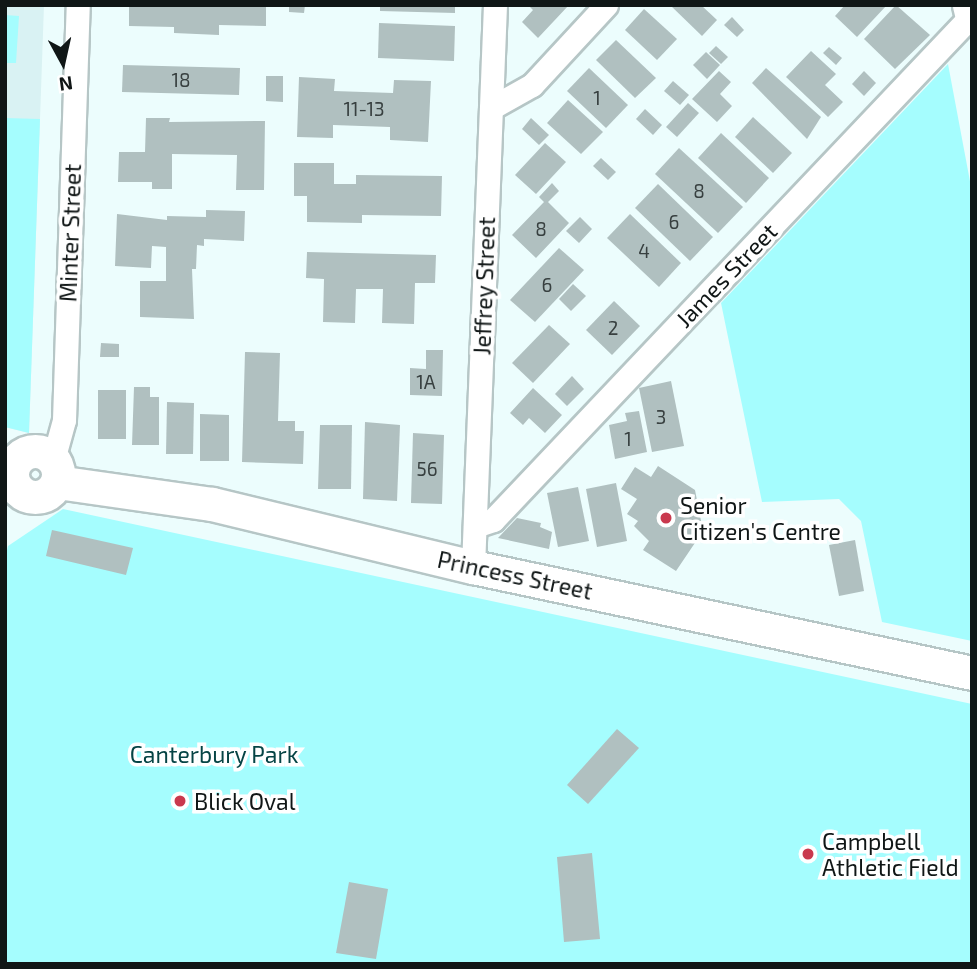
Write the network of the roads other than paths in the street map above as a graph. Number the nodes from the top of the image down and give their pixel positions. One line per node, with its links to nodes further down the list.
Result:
1 (78, 5): 7 (street, Minter Street)
2 (495, 5): 6 (street, Jeffrey Street)
3 (606, 5): 6 (street)
4 (969, 5): 5 (street)
5 (972, 17): 9 (street, James Street)
6 (491, 108): 9 (street, Jeffrey Street)
7 (55, 471): 8 (street); 10 (street, Princess Street)
8 (10, 483)
9 (475, 526): 10 (street, Jeffrey Street)
10 (473, 566): 11 (street, Princess Street)
11 (972, 673)

